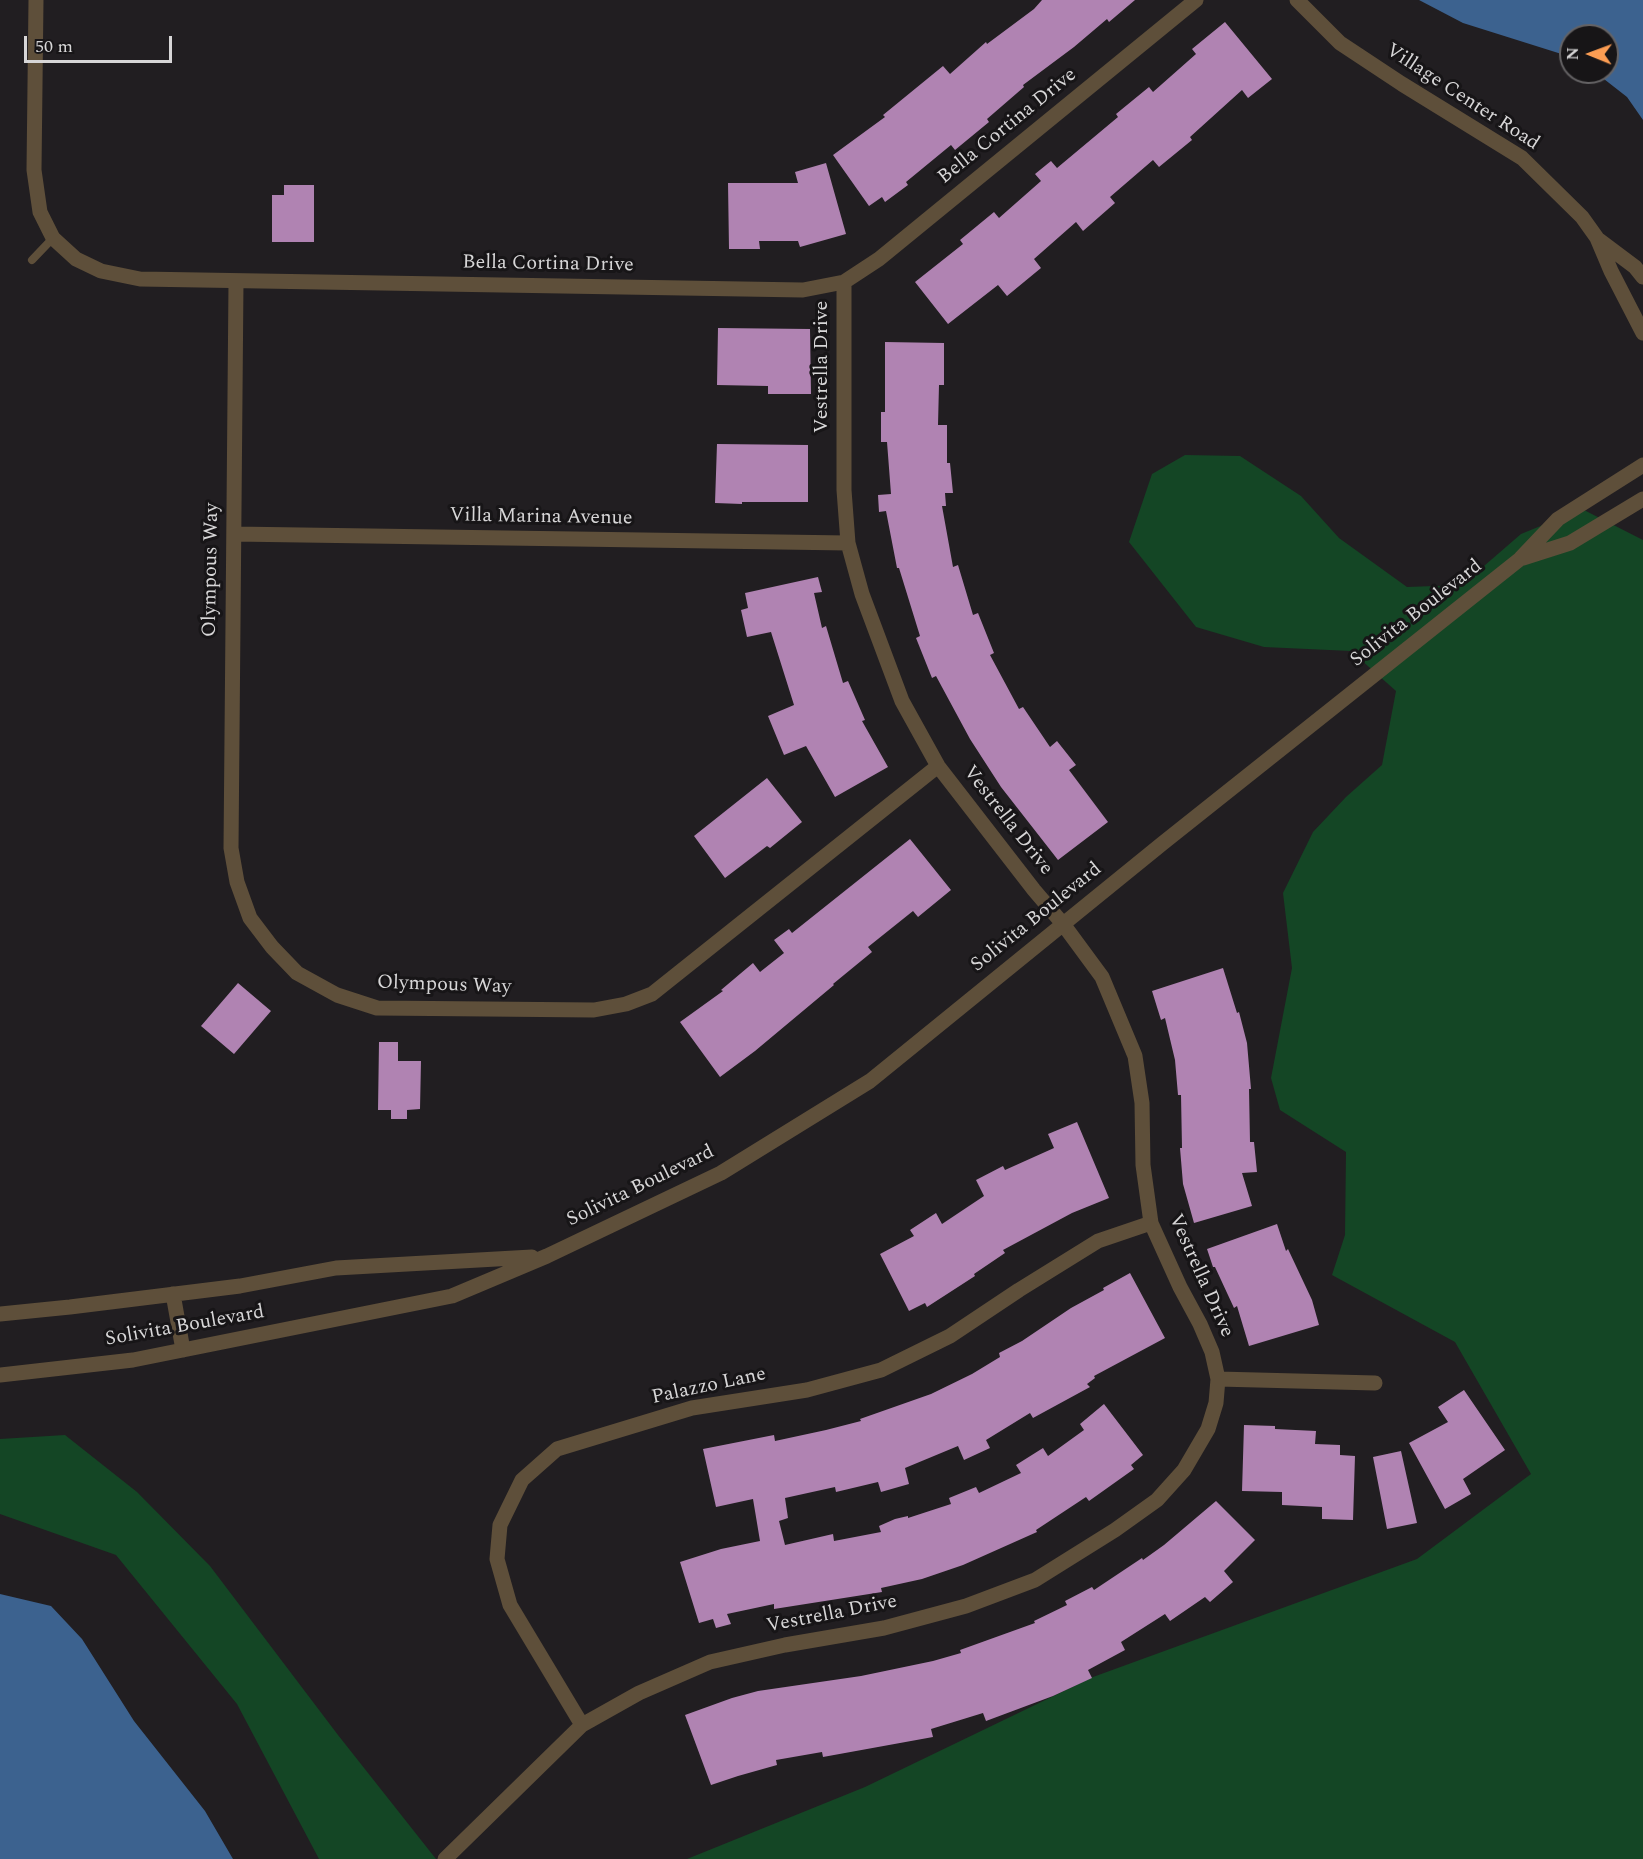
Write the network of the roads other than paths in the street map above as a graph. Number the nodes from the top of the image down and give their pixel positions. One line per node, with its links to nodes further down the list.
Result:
1 (36, 0): 4 (street, Bella Cortina Drive)
2 (1196, 0): 9 (street, Bella Cortina Drive)
3 (1297, 0): 5 (street, Village Center Road)
4 (53, 238): 6 (lane); 8 (street, Bella Cortina Drive)
5 (1597, 238): 7 (street, Village Center Road); 10 (street, Village Center Road)
6 (32, 261)
7 (1643, 277)
8 (236, 282): 9 (street, Bella Cortina Drive); 13 (street, Olympous Way)
9 (844, 282): 14 (street, Vestrella Drive)
10 (1643, 333)
11 (1643, 465): 15 (street, Solivita Boulevard)
12 (1643, 499): 15 (street, Solivita Boulevard)
13 (234, 534): 14 (street, Villa Marina Avenue); 16 (street, Olympous Way)
14 (848, 543): 16 (street, Vestrella Drive)
15 (1520, 559): 17 (street, Solivita Boulevard)
16 (938, 766): 17 (street, Vestrella Drive)
17 (1064, 924): 18 (street, Vestrella Drive); 19 (street, Solivita Boulevard)
18 (1151, 1223): 24 (street, Vestrella Drive); 26 (street, Palazzo Lane)
19 (547, 1256): 20 (street, Solivita Boulevard); 22 (street, Solivita Boulevard)
20 (173, 1294): 21 (street, Solivita Boulevard); 22 (street)
21 (0, 1314)
22 (183, 1350): 23 (street, Solivita Boulevard)
23 (0, 1375)
24 (1218, 1379): 25 (street); 26 (street, Vestrella Drive)
25 (1375, 1383)
26 (582, 1725): 27 (street, Vestrella Drive)
27 (445, 1859)

